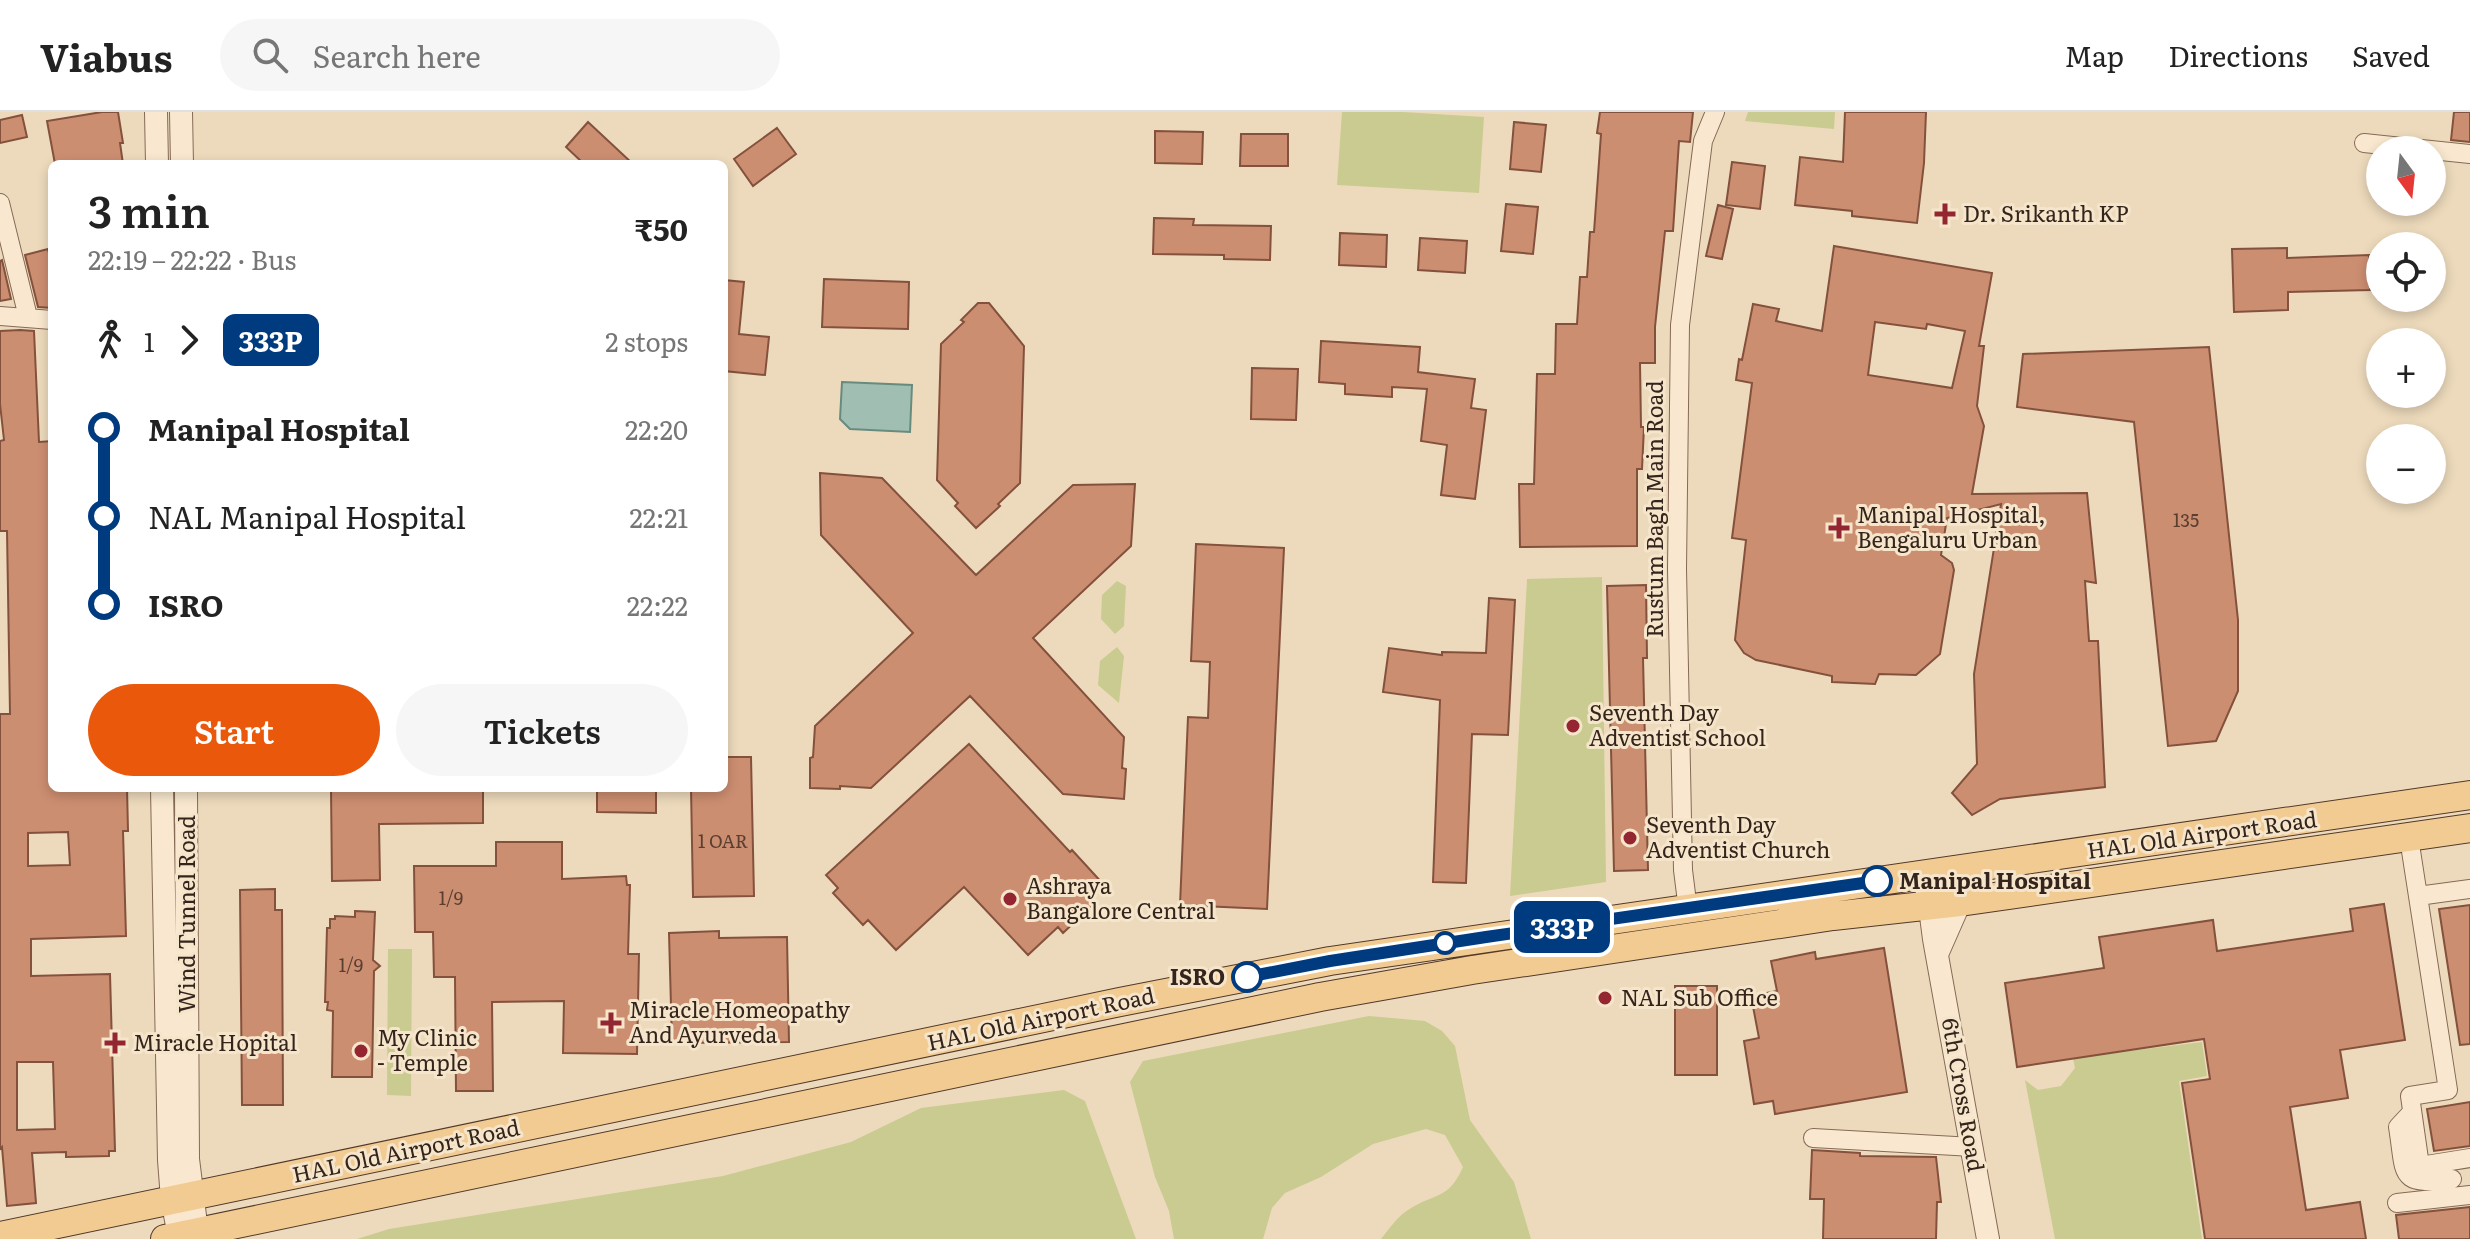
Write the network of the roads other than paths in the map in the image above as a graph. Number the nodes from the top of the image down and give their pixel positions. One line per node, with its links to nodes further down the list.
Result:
1 (156, 112): 6 (street)
2 (181, 112): 7 (street)
3 (1715, 112): 22 (street, Rustum Bagh Main Road)
4 (2364, 143): 5 (street)
5 (2470, 154)
6 (157, 160)
7 (182, 160)
8 (0, 203): 10 (street)
9 (0, 316): 10 (street)
10 (28, 317): 11 (street)
11 (48, 320)
12 (162, 792): 30 (street, Wind Tunnel Road)
13 (186, 792): 30 (street, Wind Tunnel Road)
14 (2470, 795): 17 (main road, HAL Old Airport Road)
15 (2470, 828): 16 (main road, HAL Old Airport Road)
16 (2409, 838): 19 (street); 20 (main road, HAL Old Airport Road)
17 (1921, 876): 21 (street, 6th Cross Road); 22 (main road, HAL Old Airport Road)
18 (2470, 889): 19 (street)
19 (2418, 896): 24 (street)
20 (1960, 902): 21 (main road, HAL Old Airport Road); 23 (street)
21 (1931, 906): 23 (street, 6th Cross Road); 33 (main road, HAL Old Airport Road)
22 (1688, 910): 30 (main road, HAL Old Airport Road)
23 (1938, 952): 26 (street, 6th Cross Road)
24 (2412, 1112): 27 (street); 28 (street)
25 (1813, 1138): 26 (street)
26 (1973, 1147): 34 (street, 6th Cross Road)
27 (2470, 1158)
28 (2452, 1179)
29 (2470, 1195): 31 (street)
30 (182, 1197): 32 (main road, HAL Old Airport Road); 33 (street)
31 (2397, 1203)
32 (0, 1236)
33 (180, 1236)
34 (1988, 1239)

